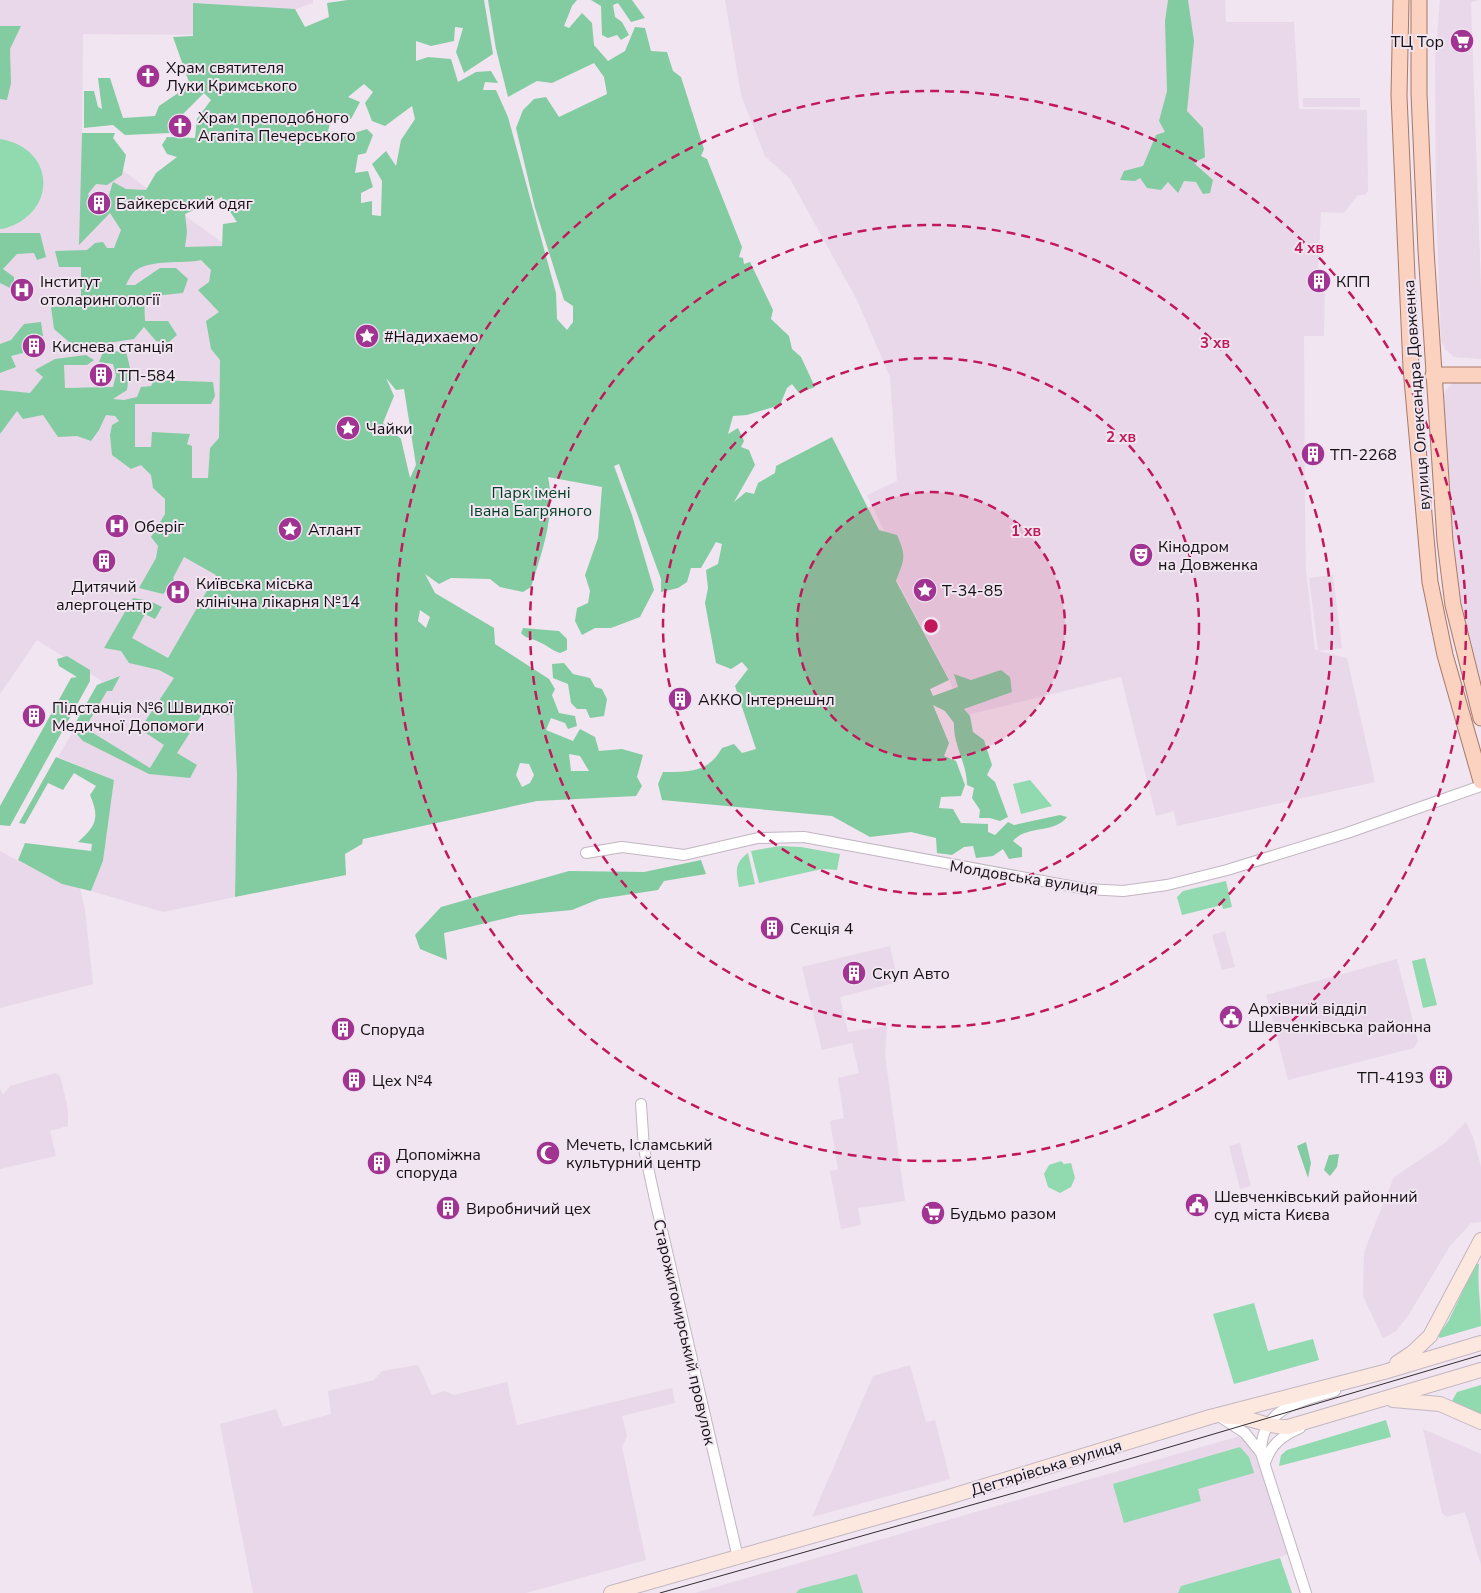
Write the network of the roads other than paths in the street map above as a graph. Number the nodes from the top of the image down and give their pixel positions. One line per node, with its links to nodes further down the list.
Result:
1 (1419, 0): 3 (main road, вулиця Олександра Довженка)
2 (1398, 1): 6 (main road, вулиця Олександра Довженка)
3 (1433, 375): 4 (main road); 5 (main road, вулиця Олександра Довженка)
4 (1481, 375)
5 (1481, 718)
6 (1481, 781)
7 (1481, 786): 8 (street, Молдовська вулиця)
8 (586, 853)
9 (641, 1104): 22 (street, Старожитомирський провулок)
10 (1481, 1240): 13 (main road)
11 (1481, 1343): 13 (main road, Дегтярівська вулиця)
12 (1481, 1370): 15 (main road)
13 (1384, 1372): 14 (main road, Дегтярівська вулиця)
14 (1363, 1377): 16 (main road, Дегтярівська вулиця); 19 (street)
15 (1385, 1399): 17 (main road); 18 (main road)
16 (1216, 1417): 19 (main road); 20 (street); 22 (main road, Дегтярівська вулиця)
17 (1324, 1418): 19 (main road); 21 (street)
18 (1481, 1422)
19 (1267, 1426): 20 (street)
20 (1261, 1453): 21 (street)
21 (1265, 1463): 24 (street)
22 (738, 1558): 23 (main road, Дегтярівська вулиця)
23 (611, 1593)
24 (1306, 1593)

